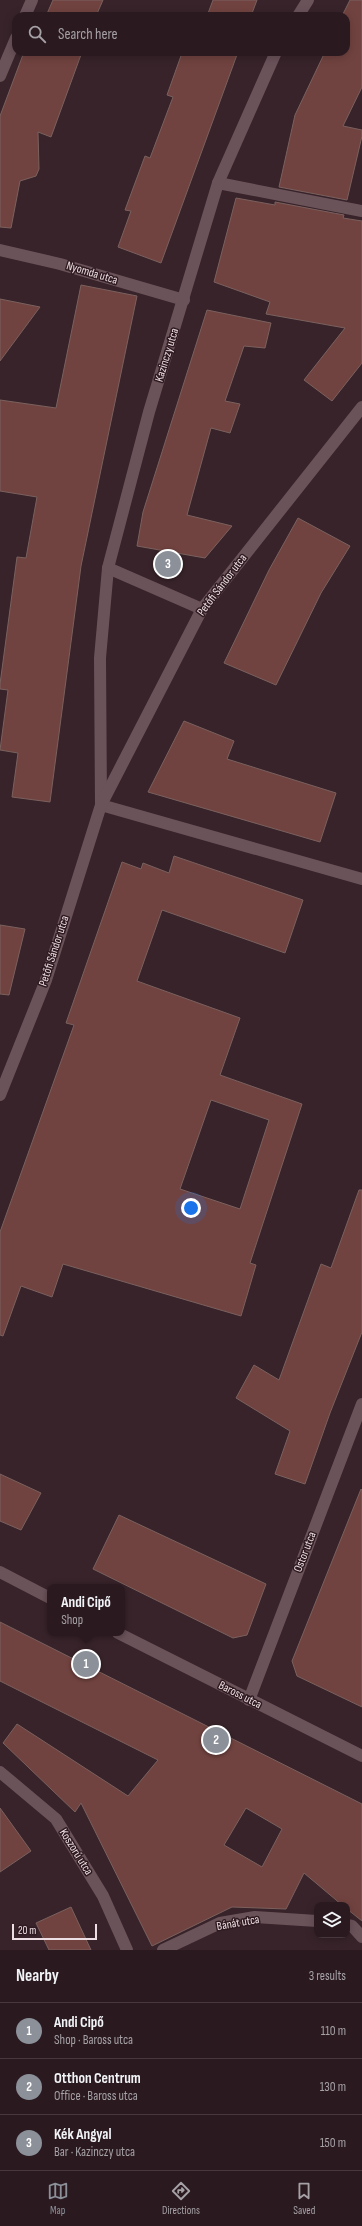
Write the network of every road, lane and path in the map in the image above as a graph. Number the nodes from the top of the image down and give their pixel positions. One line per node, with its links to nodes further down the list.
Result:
1 (32, 0): 3 (street)
2 (308, 0): 4 (street)
3 (27, 12)
4 (300, 12)
5 (12, 48): 7 (street)
6 (274, 56): 8 (street, Kazinczy utca)
7 (0, 76)
8 (218, 183): 9 (street); 11 (street, Kazinczy utca)
9 (362, 211)
10 (0, 250): 11 (street, Nyomda utca)
11 (184, 300): 13 (street, Kazinczy utca)
12 (362, 407): 14 (street, Petőfi Sándor utca)
13 (108, 568): 14 (street); 15 (street, Petőfi Sándor utca)
14 (202, 609): 15 (street, Petőfi Sándor utca)
15 (101, 805): 16 (street); 17 (street, Petőfi Sándor utca)
16 (362, 879)
17 (0, 1095)
18 (362, 1404): 22 (street, Ostor utca)
19 (0, 1572): 20 (street)
20 (47, 1596)
21 (124, 1636): 22 (street, Baross utca)
22 (249, 1700): 23 (street, Baross utca)
23 (362, 1756)
24 (0, 1772): 28 (street, Koszorú utca)
25 (314, 1921): 29 (street, Bánát utca)
26 (350, 1926): 27 (street)
27 (362, 1937)
28 (127, 1950)
29 (164, 1950)

